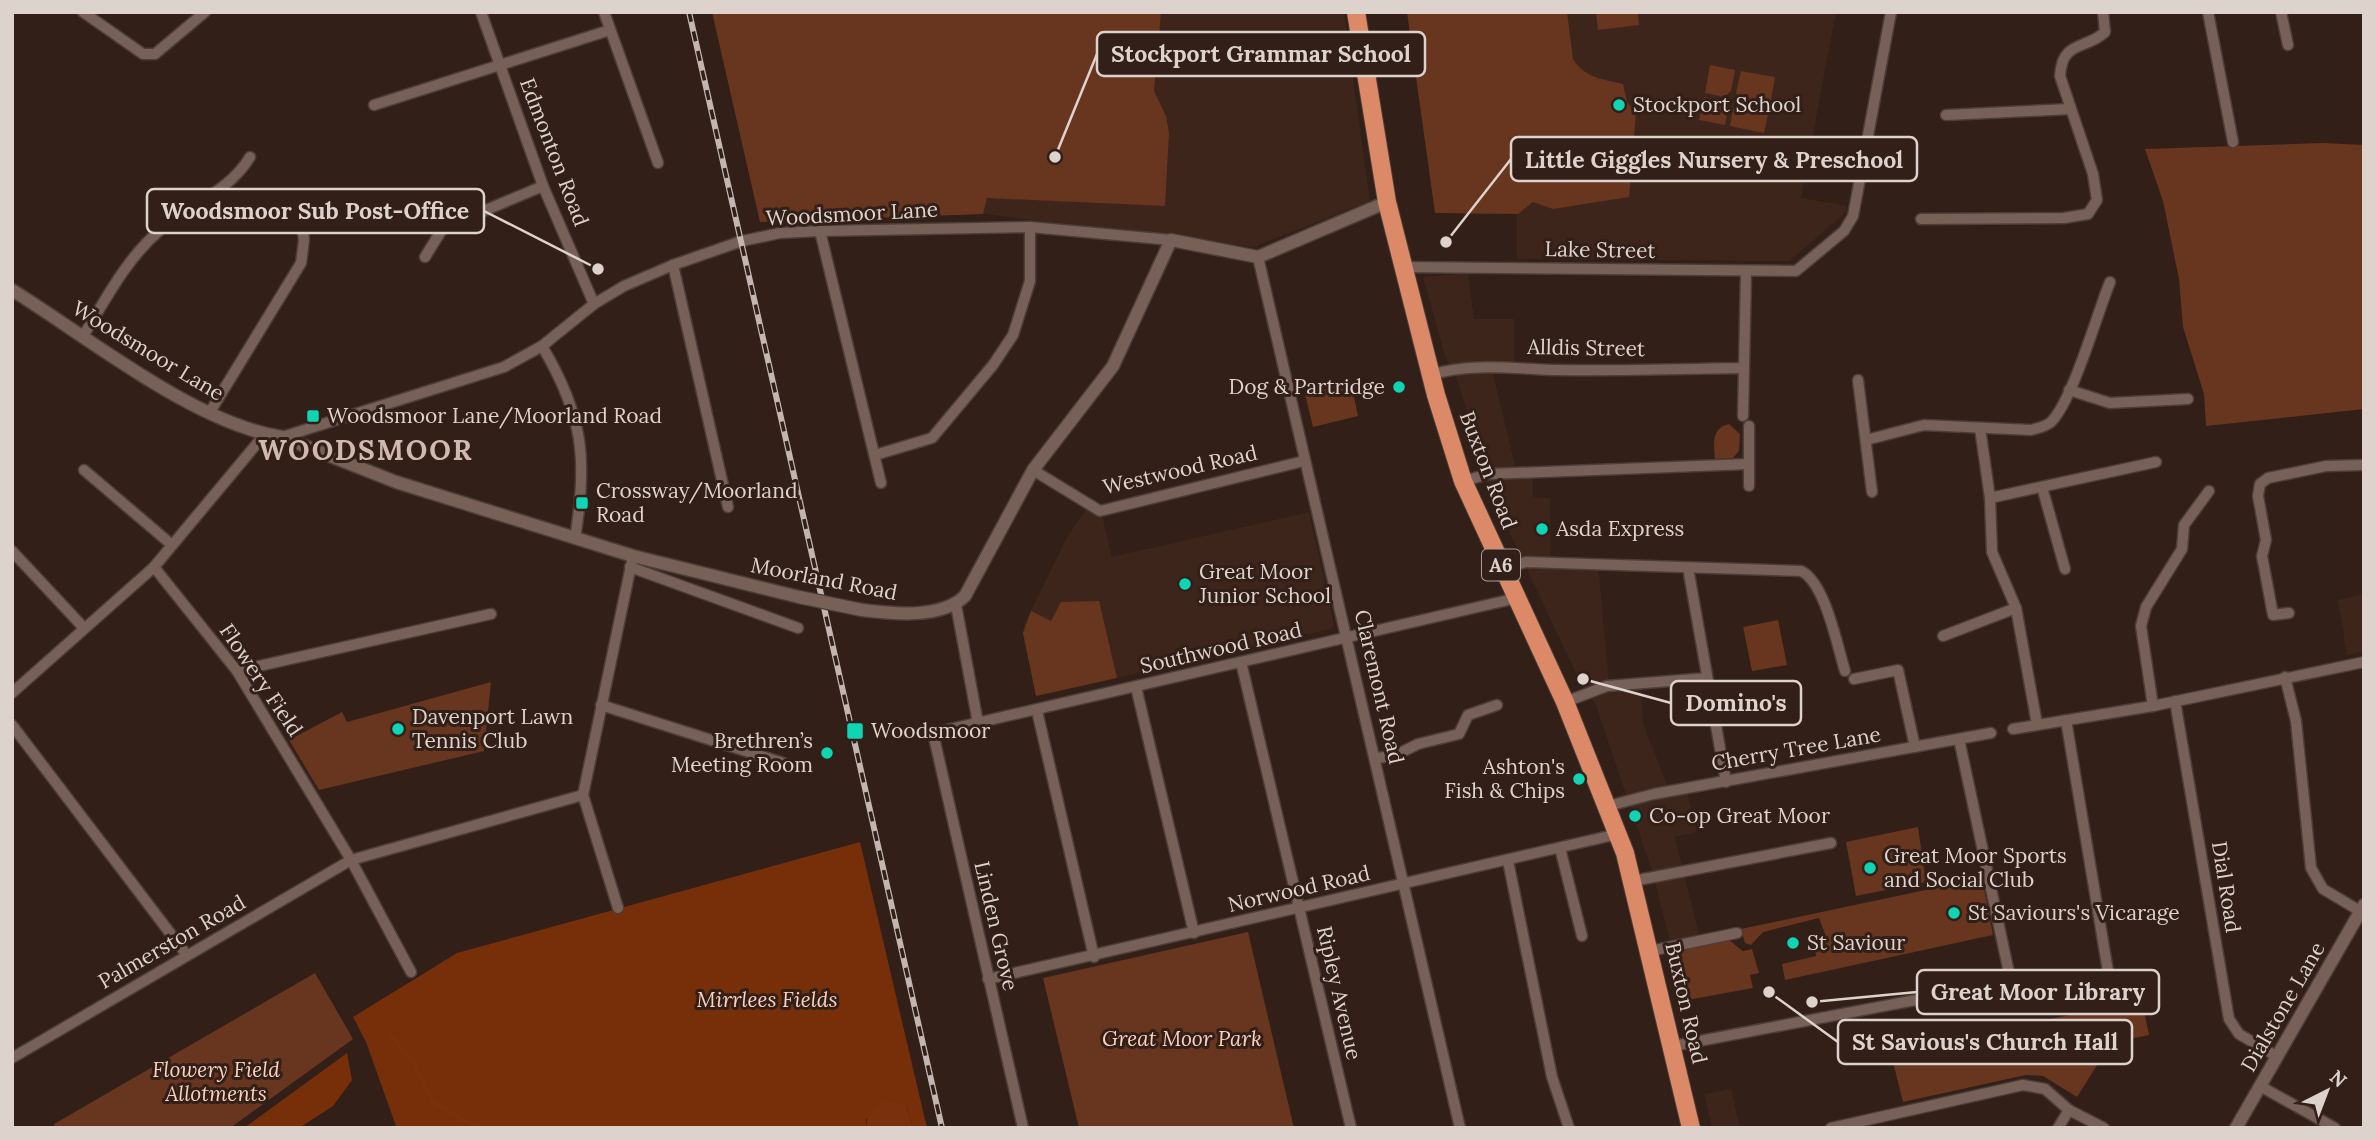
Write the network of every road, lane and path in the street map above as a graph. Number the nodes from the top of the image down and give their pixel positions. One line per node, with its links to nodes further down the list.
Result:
1 (83, 12): 2 (street)
2 (205, 12)
3 (481, 12): 12 (street, Edmonton Road)
4 (604, 12): 10 (street)
5 (1356, 12): 20 (highway, Buxton Road / A6)
6 (1891, 12): 32 (street, Lake Street)
7 (2103, 12): 14 (street)
8 (2208, 12): 16 (street)
9 (2281, 12): 11 (street)
10 (610, 30): 12 (street); 18 (street)
11 (2288, 45)
12 (500, 64): 13 (street); 19 (street, Edmonton Road)
13 (374, 105)
14 (2071, 109): 15 (street); 22 (street)
15 (1946, 115)
16 (2233, 142)
17 (250, 156): 36 (street)
18 (658, 163)
19 (543, 186): 25 (street); 35 (street, Edmonton Road)
20 (1387, 202): 29 (street); 31 (highway, Buxton Road / A6)
21 (299, 203): 43 (street)
22 (1921, 219)
23 (424, 222): 25 (street)
24 (1030, 227): 26 (street, Woodsmoor Lane); 27 (street, Woodsmoor Lane); 48 (street)
25 (443, 228): 28 (street)
26 (820, 231): 30 (street, Woodsmoor Lane); 48 (street)
27 (1171, 240): 29 (street, Woodsmoor Lane); 54 (street)
28 (425, 257)
29 (1258, 257): 49 (street, Claremont Road)
30 (673, 265): 35 (street, Woodsmoor Lane); 62 (street)
31 (1402, 267): 32 (street, Lake Street); 39 (highway, Buxton Road / A6)
32 (1746, 273): 38 (street)
33 (2110, 282): 41 (street)
34 (12, 290): 36 (street, Woodsmoor Lane)
35 (594, 304): 37 (street, Woodsmoor Lane)
36 (83, 336): 43 (street, Woodsmoor Lane)
37 (542, 346): 46 (street, Woodsmoor Lane); 63 (street)
38 (1742, 368): 39 (street, Alldis Street); 51 (street)
39 (1430, 375): 55 (highway, Buxton Road / A6)
40 (1858, 380): 47 (street)
41 (2069, 390): 42 (street); 44 (street)
42 (2188, 399)
43 (210, 412): 45 (street, Woodsmoor Lane)
44 (1980, 428): 47 (street); 61 (street)
45 (265, 434): 46 (street, Woodsmoor Lane); 64 (street)
46 (282, 437): 63 (street, Moorland Road)
47 (1866, 440): 60 (street)
48 (875, 455): 56 (street)
49 (1304, 461): 54 (street, Westwood Road); 79 (street, Claremont Road)
50 (2156, 462): 58 (street)
51 (1749, 464): 55 (street); 57 (street)
52 (2364, 465): 74 (street)
53 (84, 470): 64 (street)
54 (1033, 470): 72 (street)
55 (1463, 481): 69 (highway, Buxton Road / A6)
56 (881, 482)
57 (1749, 486)
58 (2042, 487): 61 (street); 70 (street)
59 (2209, 491): 93 (street)
60 (1872, 492)
61 (1990, 498): 73 (street)
62 (728, 507)
63 (575, 538): 66 (street, Moorland Road)
64 (172, 545): 67 (street)
65 (12, 551): 76 (street)
66 (632, 562): 72 (street, Moorland Road, bridge); 77 (street); 91 (street)
67 (154, 567): 76 (street); 82 (street, Flowery Field)
68 (1688, 568): 69 (street); 83 (street); 85 (street)
69 (1503, 569): 71 (highway, Buxton Road / A6)
70 (2065, 569)
71 (1517, 598): 79 (street, Southwood Road); 90 (highway, Buxton Road / A6)
72 (956, 604): 96 (street)
73 (2016, 608): 78 (street); 97 (street)
74 (2289, 613)
75 (491, 614): 82 (street)
76 (84, 628): 88 (street)
77 (798, 628)
78 (1943, 636)
79 (1348, 637): 80 (street, Southwood Road); 104 (street, Claremont Road)
80 (1241, 662): 87 (street, Southwood Road); 117 (street, Ripley Avenue)
81 (2364, 662): 84 (street)
82 (237, 671): 112 (street, Flowery Field)
83 (1845, 671)
84 (2285, 677): 89 (street); 118 (street)
85 (1707, 678): 90 (street); 106 (street)
86 (1854, 680): 103 (street)
87 (1136, 688): 94 (street, Southwood Road); 119 (street)
88 (12, 693)
89 (2175, 701): 93 (street); 129 (street, Dial Road)
90 (1565, 702): 108 (highway, Buxton Road / A6)
91 (601, 705): 105 (street); 107 (street)
92 (1497, 705): 104 (street)
93 (2153, 706): 95 (street)
94 (1037, 711): 96 (street, Southwood Road); 124 (street)
95 (2066, 720): 97 (street); 127 (street)
96 (978, 723): 100 (street, Southwood Road)
97 (2037, 724): 99 (street)
98 (12, 725): 123 (street)
99 (2013, 729)
100 (933, 733): 126 (street, Linden Grove)
101 (1991, 733): 102 (street, Cherry Tree Lane)
102 (1959, 739): 103 (street, Cherry Tree Lane); 128 (street)
103 (1915, 747): 106 (street, Cherry Tree Lane)
104 (1376, 758): 115 (street, Claremont Road)
105 (799, 768)
106 (1726, 782): 108 (street, Cherry Tree Lane)
107 (583, 794): 112 (street, Palmerston Road); 116 (street)
108 (1608, 806): 109 (highway, Buxton Road / A6)
109 (1618, 834): 111 (street, Norwood Road); 114 (highway, Buxton Road / A6)
110 (1831, 843): 114 (street)
111 (1560, 848): 113 (street, Norwood Road); 121 (street)
112 (351, 860): 123 (street, Palmerston Road); 125 (street, Flowery Field)
113 (1508, 861): 115 (street, Norwood Road); 136 (street)
114 (1633, 881): 122 (highway, Buxton Road / A6)
115 (1404, 885): 117 (street, Norwood Road); 135 (street, Claremont Road)
116 (618, 908)
117 (1300, 908): 119 (street, Norwood Road); 134 (street, Ripley Avenue)
118 (2362, 908): 129 (street, Dialstone Lane)
119 (1194, 933): 124 (street, Norwood Road)
120 (1737, 933): 122 (street)
121 (1582, 936)
122 (1650, 951): 128 (highway, Buxton Road / A6)
123 (186, 954): 130 (street, Palmerston Road)
124 (1094, 957): 126 (street, Norwood Road)
125 (411, 972)
126 (988, 979): 133 (street, Linden Grove)
127 (2113, 1001)
128 (1673, 1046): 137 (highway, Buxton Road / A6)
129 (2276, 1056): 131 (street, Dialstone Lane)
130 (12, 1058)
131 (2260, 1086): 141 (street, Dialstone Lane); 142 (street)
132 (2069, 1110): 138 (street); 139 (street); 140 (street)
133 (1023, 1128)
134 (1351, 1128)
135 (1460, 1128)
136 (1569, 1128)
137 (1691, 1128)
138 (1831, 1128)
139 (2058, 1128)
140 (2104, 1128)
141 (2236, 1128)
142 (2335, 1128)

